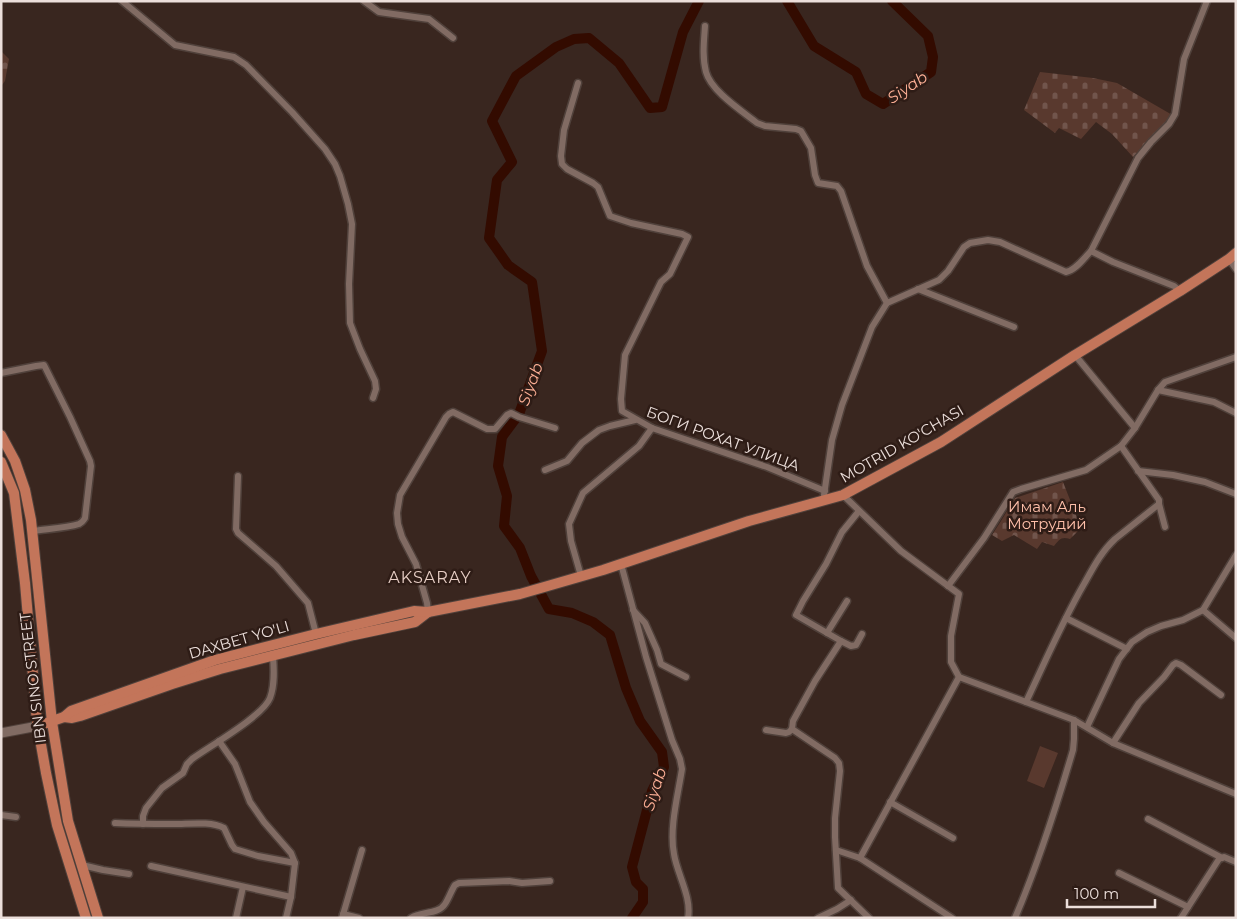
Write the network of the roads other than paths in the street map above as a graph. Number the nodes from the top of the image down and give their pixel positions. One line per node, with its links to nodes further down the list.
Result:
1 (122, 1): 18 (street)
2 (364, 1): 5 (street)
3 (1207, 1): 7 (street)
4 (705, 26): 12 (street)
5 (453, 38)
6 (578, 83): 20 (street, БОГИ РОХАТ УЛИЦА)
7 (1092, 251): 10 (street); 11 (street)
8 (1232, 256): 9 (street); 11 (main road, MOTRID KO'CHASI)
9 (1236, 269)
10 (918, 289): 12 (street); 13 (street)
11 (1180, 291): 14 (main road, MOTRID KO'CHASI)
12 (887, 303): 32 (street)
13 (1014, 327)
14 (1075, 355): 23 (street); 31 (main road, MOTRID KO'CHASI)
15 (1236, 357): 17 (street)
16 (1, 373): 36 (street)
17 (1158, 390): 19 (street); 23 (street)
18 (373, 398)
19 (1236, 413)
20 (635, 420): 22 (street, БОГИ РОХАТ УЛИЦА); 27 (street)
21 (555, 428): 45 (street)
22 (652, 428): 32 (street, БОГИ РОХАТ УЛИЦА); 39 (street)
23 (1134, 428): 25 (street)
24 (1, 434): 36 (main road, IBN SINO STREET)
25 (1121, 446): 28 (street); 40 (street)
26 (1, 462): 61 (main road, IBN SINO STREET)
27 (544, 470)
28 (1138, 471): 30 (street); 33 (street)
29 (238, 476): 48 (street)
30 (1236, 494)
31 (843, 495): 32 (main road, MOTRID KO'CHASI); 34 (street)
32 (824, 496): 38 (main road, MOTRID KO'CHASI)
33 (1159, 504): 35 (street); 46 (street)
34 (859, 511): 40 (street); 47 (street)
35 (1165, 527)
36 (32, 531): 60 (main road, IBN SINO STREET)
37 (1236, 556): 44 (street)
38 (621, 564): 39 (main road, MOTRID KO'CHASI); 43 (street)
39 (581, 576): 41 (main road, MOTRID KO'CHASI)
40 (948, 586): 55 (street)
41 (520, 594): 45 (main road, DAXBET YO'LI)
42 (847, 601): 47 (street)
43 (632, 609): 54 (street); 98 (street)
44 (1203, 610): 50 (street); 52 (street)
45 (428, 612): 48 (main road, DAXBET YO'LI); 53 (main road, DAXBET YO'LI)
46 (1066, 618): 52 (street); 57 (street)
47 (827, 633): 51 (street)
48 (316, 634): 58 (main road, DAXBET YO'LI)
49 (862, 634): 51 (street)
50 (1236, 638)
51 (841, 641): 64 (street)
52 (1127, 649): 62 (street)
53 (273, 656): 58 (main road, DAXBET YO'LI); 66 (street)
54 (686, 677)
55 (959, 677): 57 (street); 69 (street)
56 (1221, 695): 67 (street)
57 (1026, 702): 59 (street)
58 (64, 717): 60 (main road, DAXBET YO'LI)
59 (1074, 720): 62 (street); 102 (street)
60 (52, 722): 61 (main road, DAXBET YO'LI); 82 (main road, IBN SINO STREET)
61 (38, 726): 65 (main road); 92 (main road, IBN SINO STREET)
62 (1087, 727): 67 (street)
63 (766, 730): 64 (street)
64 (792, 730): 77 (street)
65 (1, 733)
66 (219, 741): 74 (street); 81 (street)
67 (1113, 743): 68 (street)
68 (1236, 794)
69 (890, 802): 75 (street); 78 (street)
70 (1, 815): 71 (street)
71 (16, 817)
72 (1148, 820): 79 (street)
73 (115, 823): 74 (street)
74 (143, 824): 81 (street)
75 (953, 838)
76 (362, 850): 91 (street)
77 (836, 850): 78 (street); 89 (street)
78 (860, 858): 101 (street)
79 (1222, 858): 80 (street); 90 (street)
80 (1236, 862)
81 (294, 863): 88 (street)
82 (82, 865): 84 (street); 93 (main road, IBN SINO STREET)
83 (151, 866): 87 (street)
84 (129, 874)
85 (1118, 874): 90 (street)
86 (550, 881): 97 (street)
87 (244, 887): 88 (street); 94 (street)
88 (291, 897): 95 (street)
89 (850, 900): 99 (street); 100 (street)
90 (1188, 907): 103 (street)
91 (342, 916): 96 (street)
92 (86, 918)
93 (98, 918)
94 (236, 918)
95 (286, 918)
96 (359, 918)
97 (411, 918)
98 (688, 918)
99 (818, 918)
100 (869, 918)
101 (952, 918)
102 (1015, 918)
103 (1181, 918)

